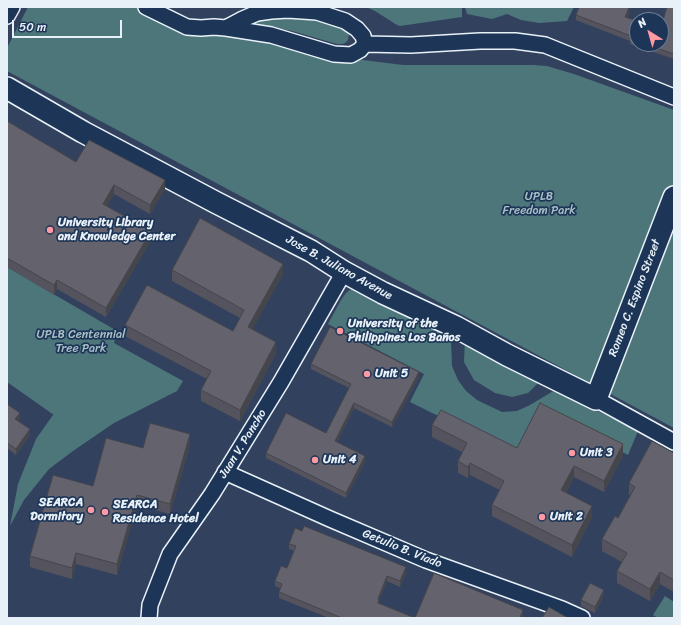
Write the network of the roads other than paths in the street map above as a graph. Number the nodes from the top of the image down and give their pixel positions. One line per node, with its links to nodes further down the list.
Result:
1 (12, 7): 3 (street)
2 (146, 7): 4 (street)
3 (7, 16)
4 (226, 28): 5 (street); 5 (street)
5 (365, 44): 7 (street)
6 (7, 88): 9 (street, Jose B. Juliano Avenue)
7 (674, 97)
8 (674, 197): 10 (street, Romeo C. Espino Street)
9 (344, 272): 10 (street, Jose B. Juliano Avenue); 12 (street, Juan V. Pancho)
10 (596, 399): 11 (street, Jose B. Juliano Avenue)
11 (674, 442)
12 (225, 472): 13 (street, Juan V. Pancho); 14 (street, Getulio B. Viado)
13 (149, 618)
14 (582, 618)

